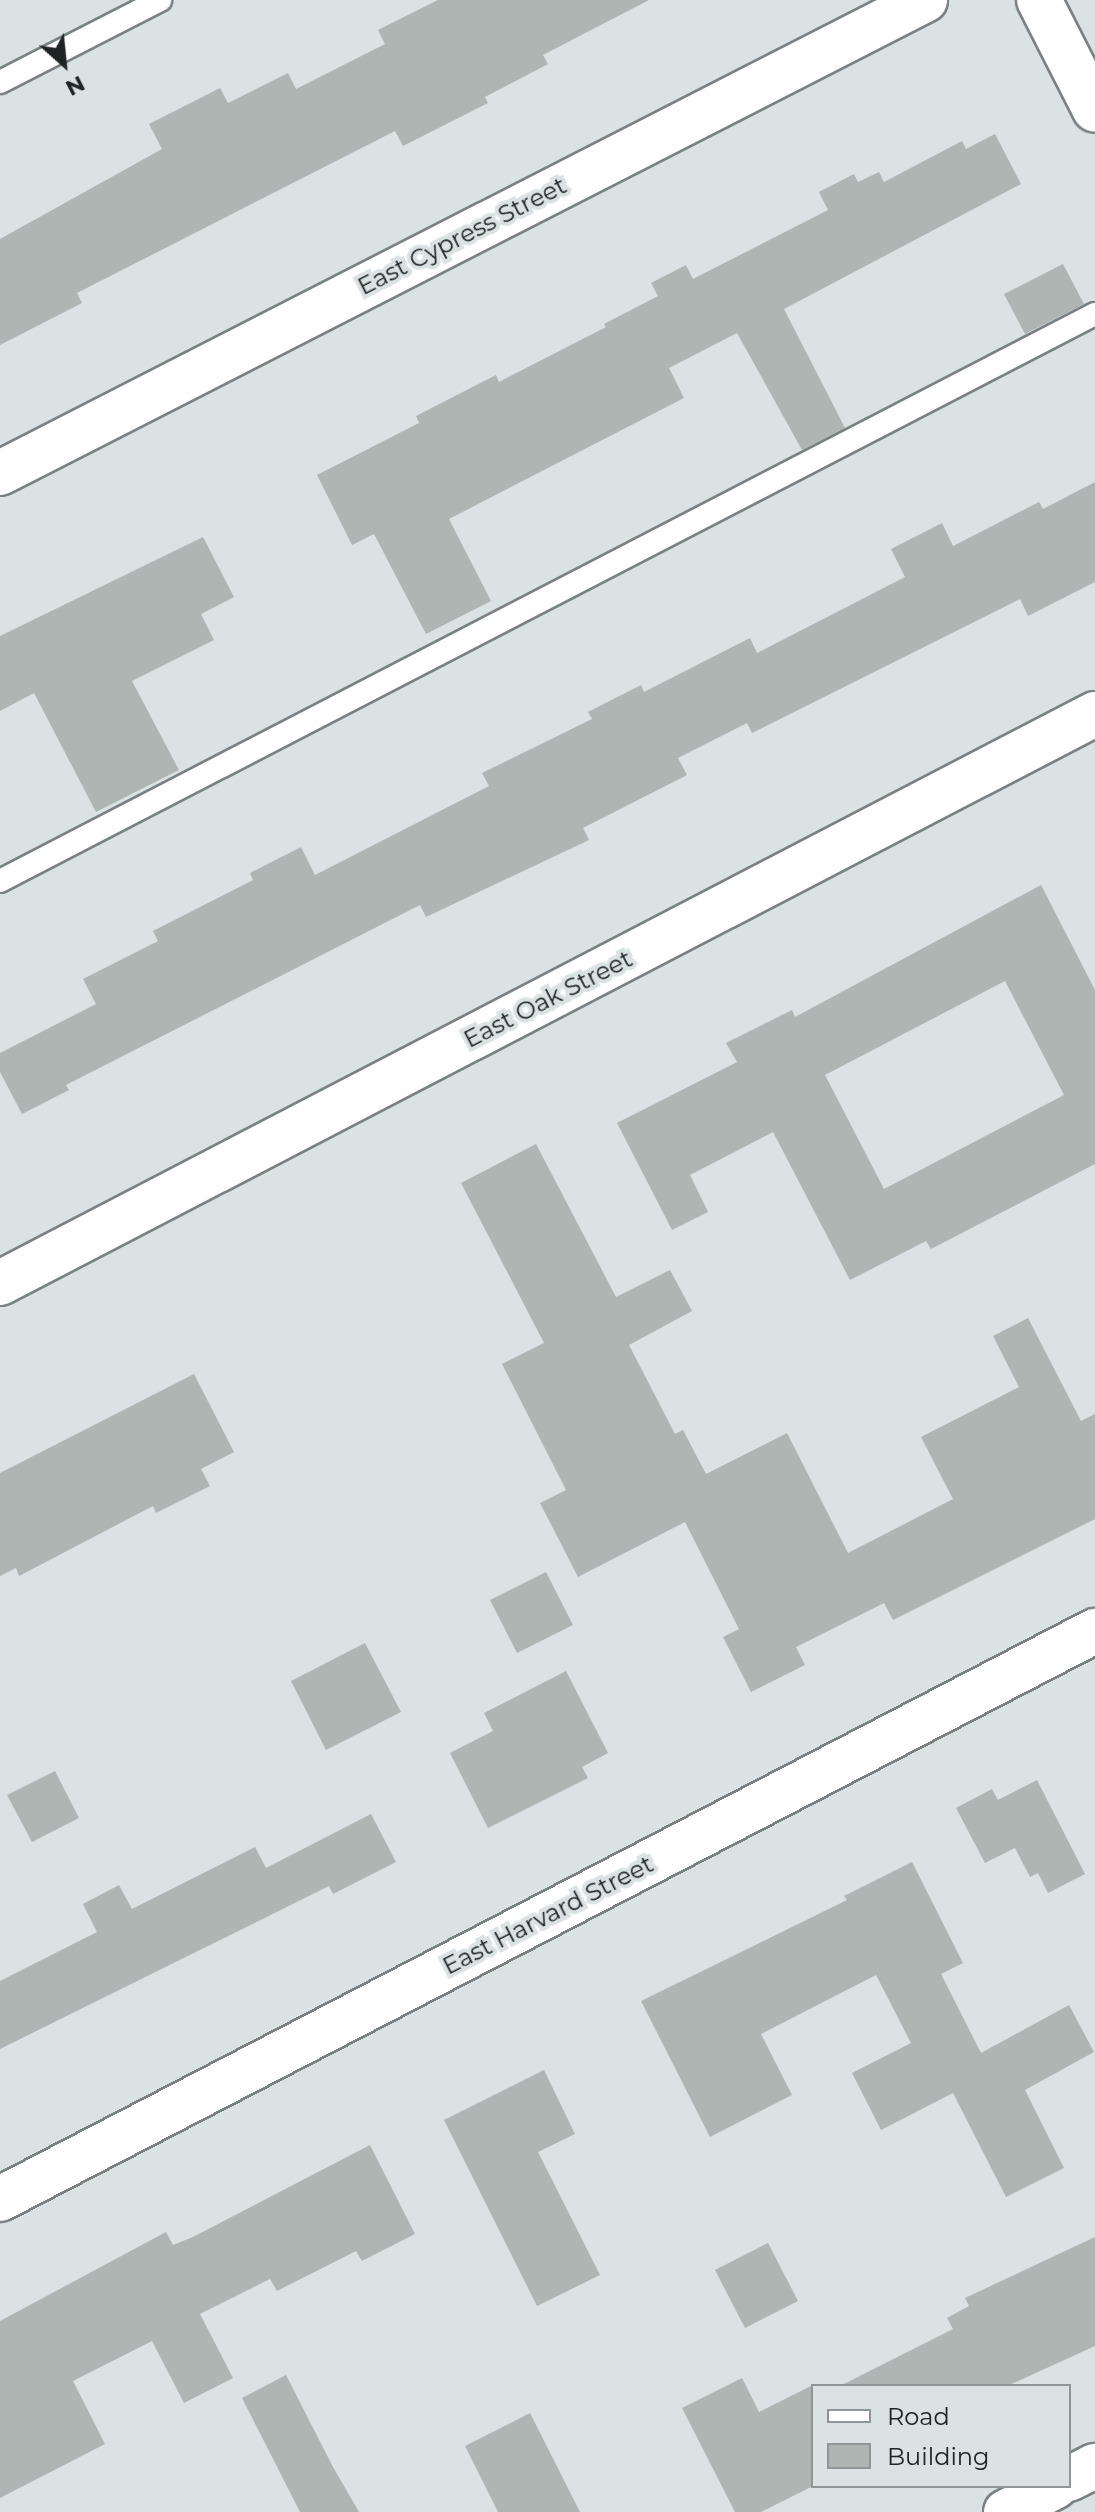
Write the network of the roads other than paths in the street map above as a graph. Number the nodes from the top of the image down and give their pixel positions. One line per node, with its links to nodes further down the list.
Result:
1 (160, 0): 4 (lane)
2 (925, 0): 7 (street, East Cypress Street)
3 (1039, 0): 5 (street)
4 (0, 82)
5 (1095, 110)
6 (1095, 314): 9 (lane)
7 (0, 473)
8 (1095, 714): 10 (street, East Oak Street)
9 (0, 881)
10 (4, 1270)
11 (1095, 1631): 12 (street, East Harvard Street)
12 (0, 2199)
13 (1095, 2466): 14 (street)
14 (1071, 2478)
15 (1052, 2488): 16 (street)
16 (1006, 2512)

